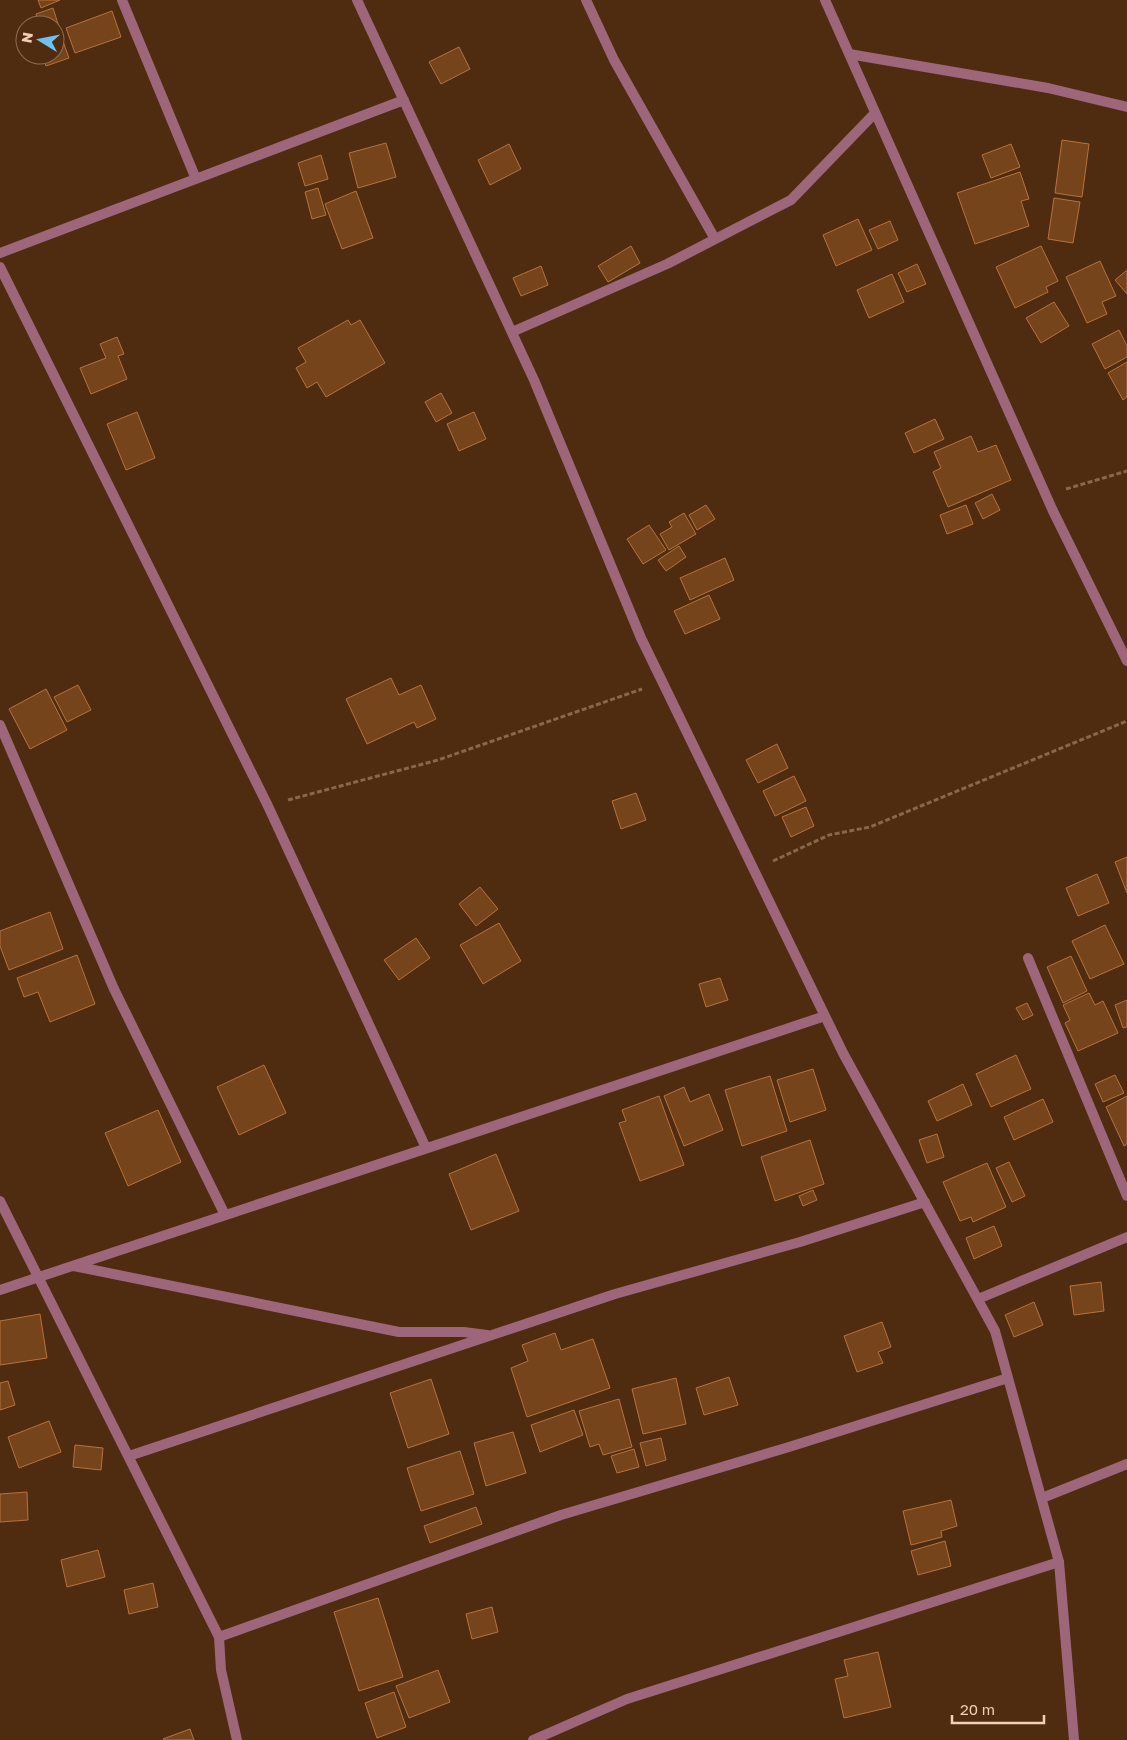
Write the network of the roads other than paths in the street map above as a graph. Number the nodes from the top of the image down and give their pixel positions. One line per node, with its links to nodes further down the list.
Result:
1 (122, 0): 9 (street)
2 (357, 0): 6 (street)
3 (586, 0): 10 (street)
4 (825, 0): 5 (street)
5 (849, 54): 7 (street); 8 (street)
6 (404, 100): 9 (street); 13 (street)
7 (1127, 107)
8 (875, 113): 10 (street); 14 (street)
9 (196, 179): 11 (street)
10 (715, 239): 13 (street)
11 (0, 253)
12 (0, 266): 18 (street)
13 (512, 332): 17 (street)
14 (1127, 661)
15 (0, 725): 22 (street)
16 (1028, 958): 19 (street)
17 (825, 1016): 18 (street); 21 (street)
18 (426, 1148): 22 (street)
19 (1127, 1196)
20 (0, 1201): 25 (street)
21 (925, 1202): 27 (street); 28 (street)
22 (225, 1215): 24 (street)
23 (1127, 1238): 27 (street)
24 (73, 1266): 25 (street); 28 (street)
25 (39, 1277): 26 (street); 30 (street)
26 (0, 1290)
27 (978, 1299): 29 (street)
28 (490, 1335): 30 (street)
29 (1008, 1378): 32 (street); 34 (street)
30 (128, 1456): 34 (street)
31 (1127, 1464): 32 (street)
32 (1042, 1498): 33 (street)
33 (1059, 1562): 36 (street); 37 (street)
34 (219, 1637): 35 (street)
35 (237, 1740)
36 (532, 1740)
37 (1074, 1740)

